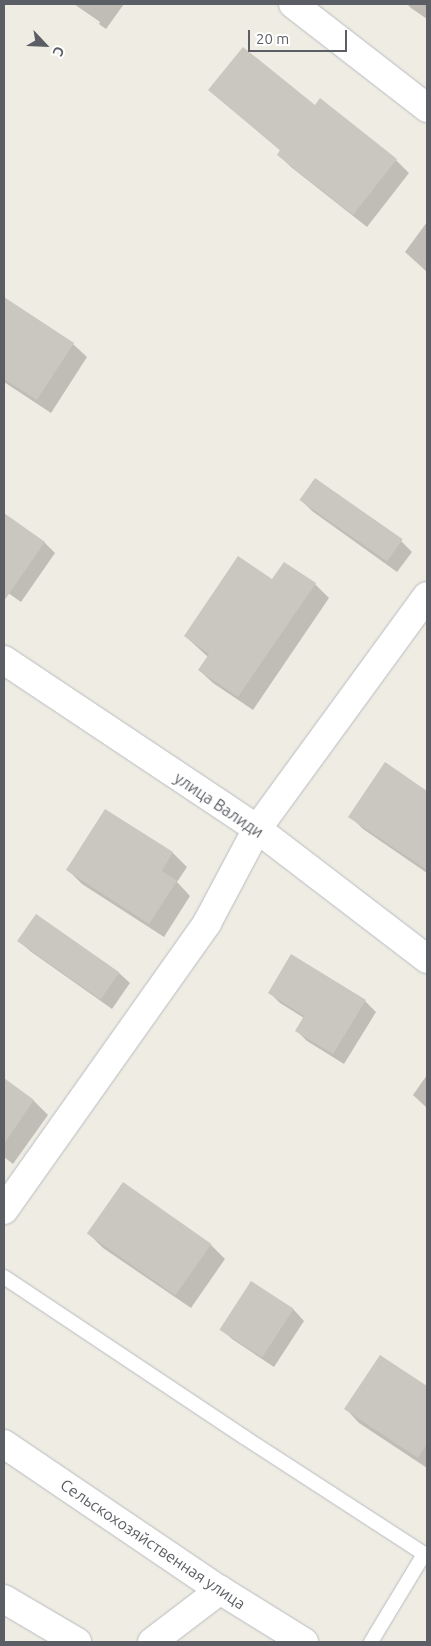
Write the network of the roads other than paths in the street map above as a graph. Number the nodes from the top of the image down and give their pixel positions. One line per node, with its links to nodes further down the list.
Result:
1 (293, 4): 2 (street)
2 (427, 108)
3 (427, 596): 5 (street)
4 (4, 660): 5 (street, улица Валиди)
5 (257, 830): 6 (street, улица Валиди); 7 (street)
6 (427, 959)
7 (4, 1210)
8 (4, 1277): 10 (lane)
9 (4, 1444): 11 (street, Сельскохозяйственная улица)
10 (426, 1555): 16 (lane)
11 (220, 1590): 14 (street); 15 (street, Сельскохозяйственная улица)
12 (4, 1599): 13 (street)
13 (77, 1642)
14 (152, 1642)
15 (304, 1642)
16 (370, 1642)

